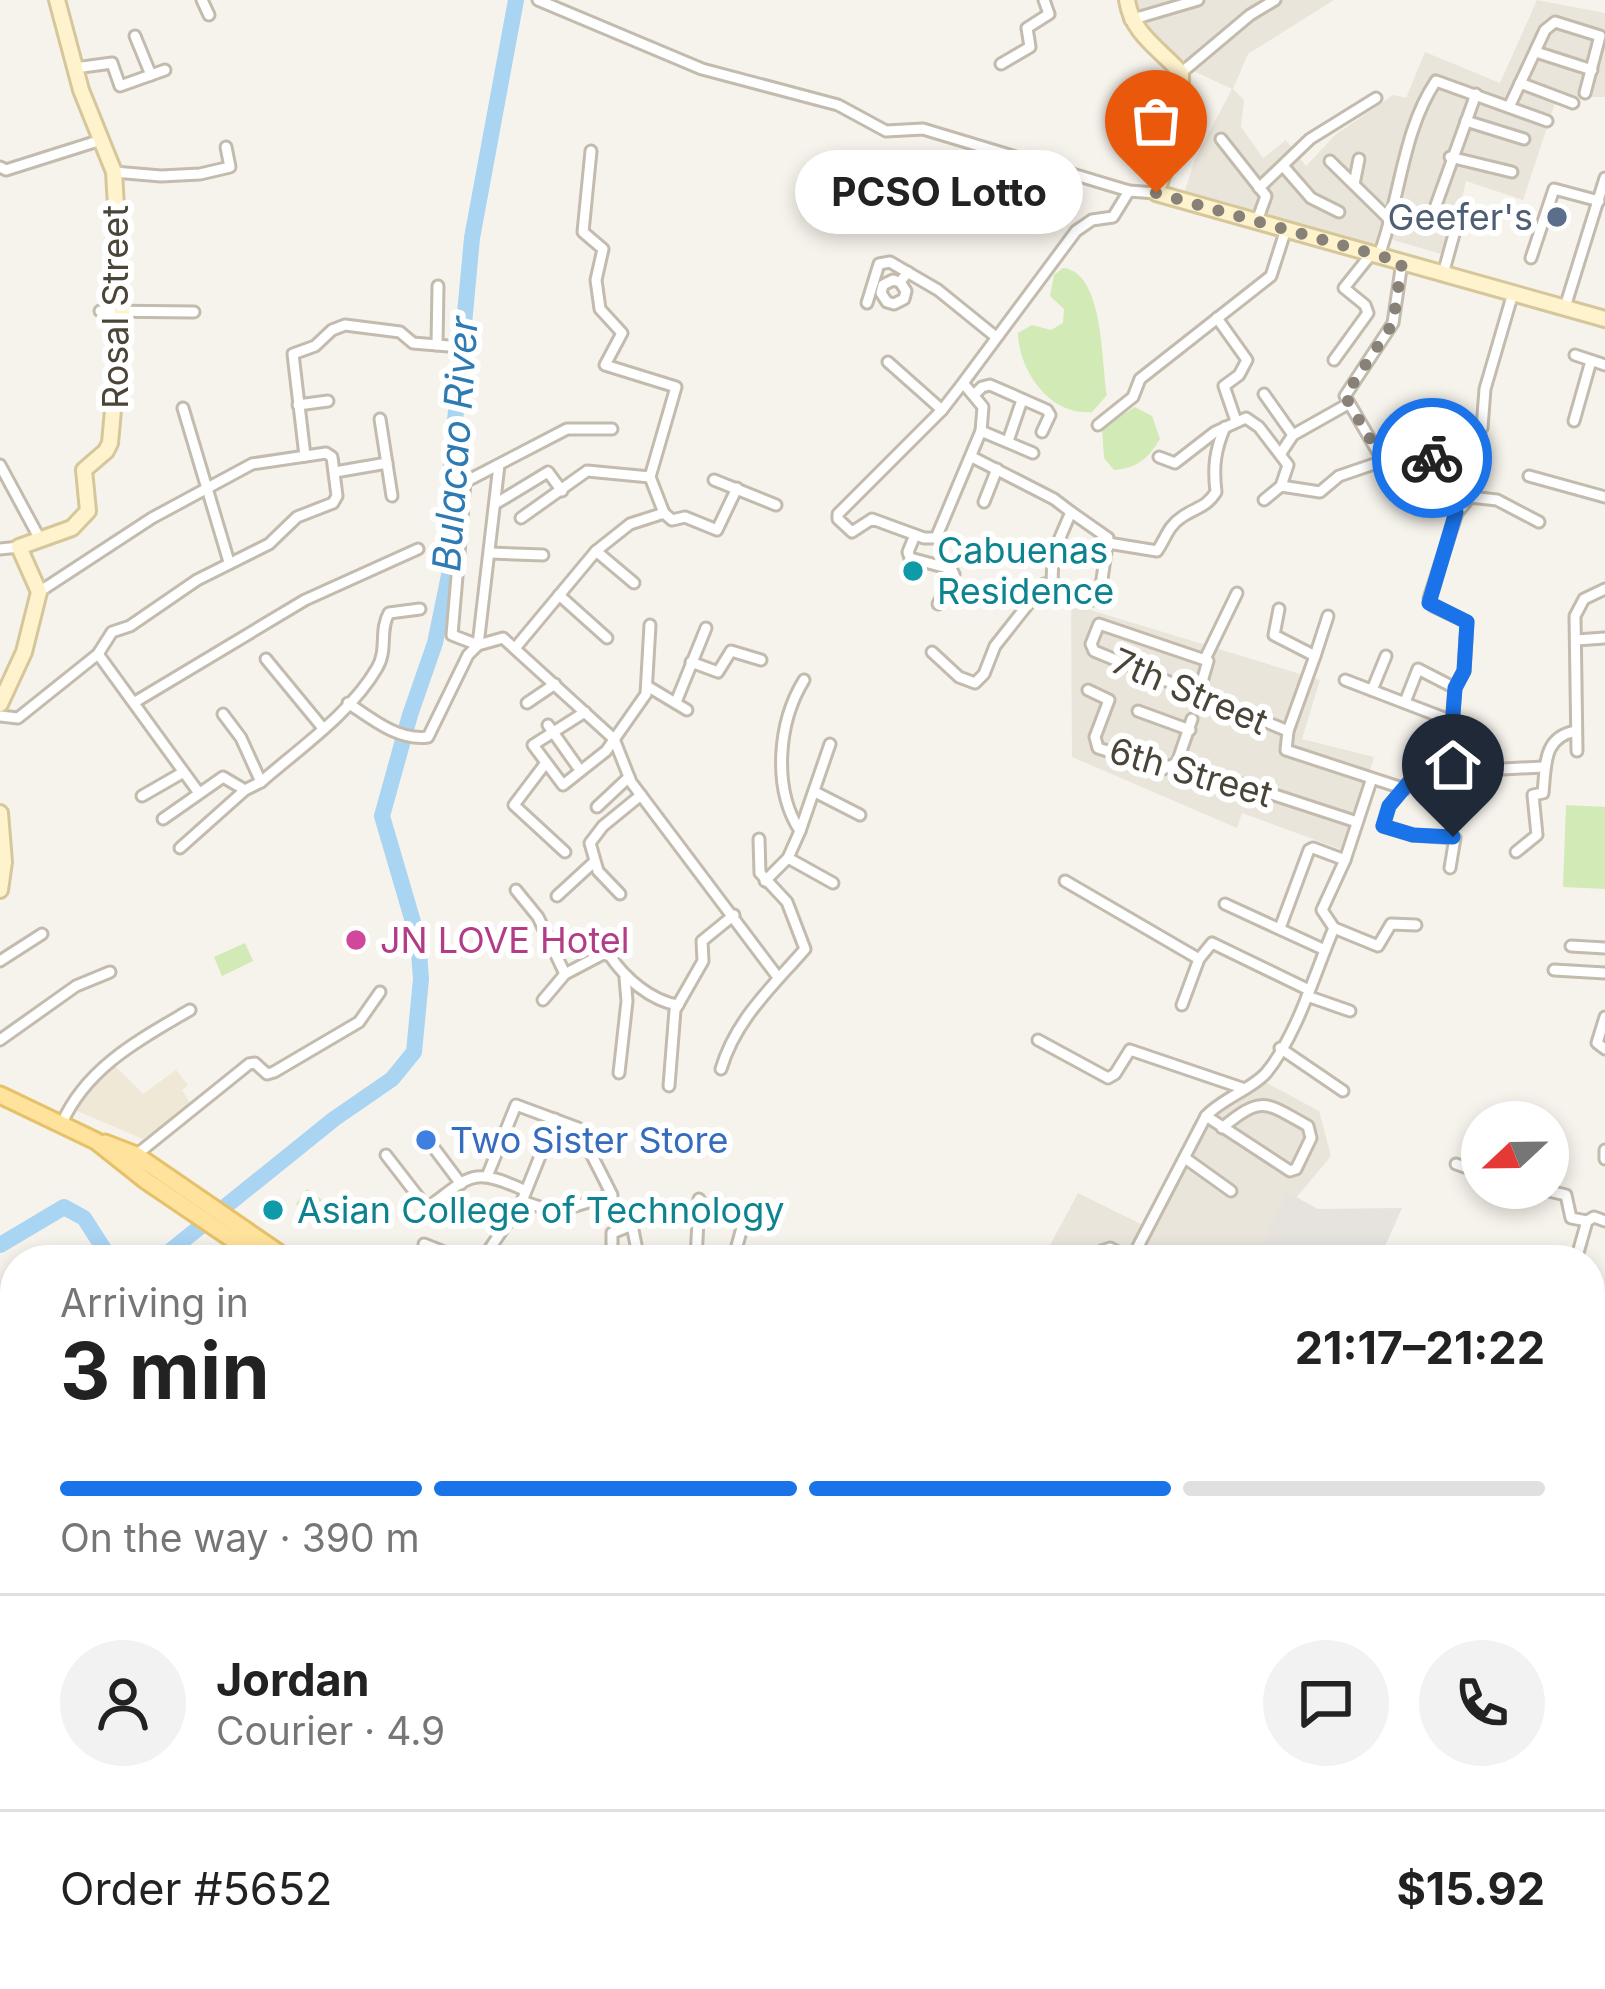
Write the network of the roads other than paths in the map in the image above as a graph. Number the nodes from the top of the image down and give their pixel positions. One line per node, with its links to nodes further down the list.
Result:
1 (58, 0): 15 (street, Rosal Street)
2 (202, 0): 9 (street)
3 (538, 0): 44 (street)
4 (1044, 0): 14 (street)
5 (1127, 0): 11 (street)
6 (1198, 0): 11 (street)
7 (1240, 0): 10 (street)
8 (1275, 0): 10 (street)
9 (208, 15)
10 (1250, 15): 18 (street)
11 (1130, 20): 18 (street)
12 (135, 36): 19 (street)
13 (1536, 52): 17 (street); 17 (street); 20 (street)
14 (1000, 64)
15 (75, 68): 19 (street); 31 (street, Rosal Street)
16 (165, 70): 19 (street)
17 (1592, 70): 22 (street)
18 (1181, 74): 21 (street); 45 (street)
19 (151, 75)
20 (1520, 83): 25 (street); 26 (street)
21 (1131, 88)
22 (1585, 93)
23 (1476, 94): 26 (street); 27 (street); 49 (street)
24 (1376, 98): 38 (street)
25 (1573, 103)
26 (1509, 107): 28 (street)
27 (1466, 121): 30 (street); 34 (street)
28 (1547, 121)
29 (1221, 139): 43 (street)
30 (1524, 139)
31 (101, 140): 37 (street); 39 (street, Rosal Street)
32 (226, 147): 39 (street)
33 (590, 151): 104 (street)
34 (1450, 157): 40 (street); 49 (street)
35 (1359, 159): 42 (street)
36 (1330, 161): 42 (street)
37 (0, 167)
38 (1284, 167): 43 (street); 48 (street)
39 (114, 172): 61 (street, Rosal Street)
40 (1512, 172)
41 (1605, 178): 46 (street)
42 (1354, 184): 49 (street)
43 (1259, 188): 50 (street)
44 (1129, 190): 45 (street); 65 (street)
45 (1156, 193): 50 (street)
46 (1600, 206): 53 (street); 59 (street)
47 (1461, 209): 55 (street)
48 (1339, 212)
49 (1390, 220): 52 (street)
50 (1257, 221): 51 (street)
51 (1286, 229): 52 (street); 63 (street)
52 (1376, 255): 54 (street); 69 (street)
53 (1532, 258)
54 (1402, 262): 55 (street); 78 (street)
55 (1443, 274): 57 (street)
56 (438, 286): 66 (street)
57 (1513, 293): 59 (street); 86 (street)
58 (866, 303): 65 (street)
59 (1565, 307): 64 (street)
60 (100, 311): 61 (street)
61 (122, 311): 62 (street); 124 (street, Rosal Street)
62 (194, 312)
63 (1217, 318): 84 (street); 85 (street)
64 (1605, 319)
65 (997, 337): 73 (street)
66 (436, 345): 67 (street); 79 (street)
67 (449, 346)
68 (1575, 355): 70 (street)
69 (1334, 361)
70 (1591, 361): 72 (street); 83 (street)
71 (888, 362): 81 (street)
72 (1605, 365)
73 (963, 383): 75 (street); 81 (street)
74 (1264, 394): 90 (street)
75 (974, 395): 76 (street); 88 (street)
76 (1022, 400): 89 (street); 91 (street)
77 (328, 401): 79 (street)
78 (1348, 404): 90 (street); 97 (street)
79 (298, 405): 94 (street)
80 (183, 408): 109 (street)
81 (943, 410): 123 (street)
82 (380, 419): 98 (street)
83 (1574, 422)
84 (1231, 424): 93 (street); 96 (street); 125 (street)
85 (1097, 425)
86 (1482, 428)
87 (612, 429): 100 (street)
88 (981, 431): 91 (street); 95 (street)
89 (1042, 433)
90 (1293, 435): 93 (street)
91 (1008, 441): 92 (street)
92 (1033, 453)
93 (1281, 453): 107 (street)
94 (305, 456): 102 (street); 109 (street)
95 (972, 457): 101 (street); 123 (street)
96 (1159, 457)
97 (1383, 461): 106 (street); 107 (street)
98 (387, 463): 102 (street); 111 (street)
99 (0, 465): 124 (street)
100 (499, 465): 116 (street); 148 (street)
101 (997, 469): 115 (street); 119 (street)
102 (334, 472): 132 (street)
103 (1529, 476): 113 (street)
104 (650, 477): 110 (street); 118 (street)
105 (714, 480): 108 (street)
106 (1443, 484): 112 (street); 120 (street)
107 (1281, 486): 114 (street)
108 (737, 488): 117 (street); 118 (street)
109 (205, 489): 132 (street); 136 (street)
110 (562, 491): 116 (street); 121 (street)
111 (392, 496)
112 (1470, 496): 120 (street); 122 (street)
113 (1605, 497)
114 (1264, 500)
115 (984, 502)
116 (495, 504): 130 (street)
117 (776, 505)
118 (664, 512): 129 (street)
119 (1071, 512): 125 (street); 134 (street)
120 (1456, 512): 162 (street)
121 (521, 518)
122 (1539, 521)
123 (920, 536): 139 (street)
124 (40, 541): 126 (street, Rosal Street)
125 (1108, 543): 134 (street)
126 (19, 547): 127 (street, Rosal Street); 136 (street)
127 (0, 549)
128 (418, 549): 166 (street)
129 (596, 550): 133 (street); 138 (street)
130 (491, 553): 131 (street); 148 (street)
131 (543, 555)
132 (229, 562): 151 (street)
133 (634, 583)
134 (1052, 583): 150 (street)
135 (1605, 589): 147 (street)
136 (39, 592): 171 (street)
137 (1238, 593): 155 (street)
138 (559, 596): 145 (street); 149 (street)
139 (938, 604)
140 (420, 609): 169 (street)
141 (1279, 609): 152 (street)
142 (1328, 616): 152 (street)
143 (650, 625): 161 (street)
144 (706, 628): 157 (street)
145 (607, 638)
146 (1605, 638): 147 (street)
147 (1576, 640): 180 (street)
148 (478, 645): 149 (street); 169 (street)
149 (516, 647): 160 (street)
150 (932, 652)
151 (98, 654): 166 (street); 176 (street)
152 (1315, 656): 181 (street)
153 (1386, 656): 164 (street)
154 (266, 659): 178 (street)
155 (1205, 659): 165 (street); 165 (street, 7th Street)
156 (760, 660): 157 (street)
157 (692, 662): 167 (street)
158 (804, 680): 206 (street)
159 (1345, 680): 164 (street)
160 (556, 684): 170 (street); 174 (street)
161 (647, 686): 167 (street); 182 (street)
162 (1455, 688): 168 (street); 177 (street)
163 (1088, 690): 185 (street, 6th Street)
164 (1372, 690): 168 (street)
165 (1199, 692): 181 (street, 7th Street)
166 (135, 702): 190 (street)
167 (676, 702): 172 (street)
168 (1405, 702): 177 (street)
169 (348, 703): 178 (street)
170 (527, 703)
171 (0, 704)
172 (687, 710)
173 (1138, 711): 185 (street)
174 (585, 712): 179 (street); 182 (street)
175 (223, 715): 193 (street)
176 (0, 716)
177 (1452, 721): 194 (street)
178 (322, 727): 193 (street)
179 (550, 728): 186 (street); 187 (street)
180 (1576, 730): 184 (street); 188 (street)
181 (1288, 731): 192 (street, 7th Street)
182 (614, 739): 186 (street); 191 (street)
183 (830, 744): 196 (street)
184 (1577, 751)
185 (1177, 763): 204 (street, 6th Street)
186 (545, 764): 209 (street)
187 (578, 766)
188 (1543, 767): 189 (street); 210 (street)
189 (1503, 769)
190 (182, 773): 197 (street); 199 (street)
191 (629, 777): 198 (street); 200 (street)
192 (1371, 781): 194 (street, 7th Street); 204 (street)
193 (261, 782): 195 (street)
194 (1405, 789): 214 (street)
195 (244, 790): 197 (street); 208 (street)
196 (815, 792): 202 (street); 206 (street)
197 (200, 794): 203 (street)
198 (641, 795): 213 (street); 223 (street)
199 (142, 796)
200 (597, 807)
201 (0, 812): 205 (street)
202 (860, 815)
203 (163, 819)
204 (1357, 822): 212 (street)
205 (1, 825): 218 (street)
206 (800, 831): 211 (street)
207 (759, 839): 215 (street)
208 (180, 848)
209 (565, 852)
210 (1516, 852)
211 (788, 858): 215 (street); 217 (street)
212 (1345, 860): 225 (street); 226 (street)
213 (594, 862): 220 (street); 221 (street)
214 (1450, 868)
215 (765, 881): 237 (street)
216 (1065, 881): 231 (street)
217 (833, 883)
218 (0, 890)
219 (516, 890): 235 (street)
220 (620, 894)
221 (557, 896)
222 (1225, 904): 225 (street)
223 (734, 915): 237 (street); 242 (street)
224 (1416, 925): 226 (street)
225 (1280, 928): 230 (street)
226 (1334, 928): 230 (street)
227 (42, 934): 232 (street)
228 (1571, 946): 229 (street)
229 (1605, 948)
230 (1325, 950): 240 (street)
231 (1199, 959): 240 (street); 243 (street)
232 (0, 961)
233 (1554, 970): 236 (street)
234 (110, 971): 247 (street)
235 (565, 974): 238 (street); 241 (street)
236 (1605, 974)
237 (777, 976): 251 (street)
238 (625, 978): 242 (street); 252 (street)
239 (380, 992): 264 (street)
240 (1308, 993): 245 (street); 249 (street)
241 (543, 1000)
242 (678, 1005): 253 (street)
243 (1182, 1005)
244 (190, 1010): 259 (street)
245 (1350, 1011)
246 (1605, 1017): 250 (street)
247 (0, 1040)
248 (1038, 1040): 254 (street)
249 (1280, 1048): 254 (street); 255 (street)
250 (1605, 1049)
251 (721, 1069)
252 (619, 1073)
253 (668, 1087)
254 (1242, 1088): 257 (street)
255 (1342, 1091)
256 (0, 1095): 259 (main road)
257 (1206, 1117): 260 (street); 263 (street)
258 (555, 1119): 267 (street); 270 (street); 270 (street)
259 (62, 1123): 264 (main road)
260 (1222, 1127): 260 (street)
261 (428, 1140): 268 (street)
262 (386, 1155): 268 (street)
263 (1185, 1158): 269 (street); 284 (street)
264 (132, 1161): 276 (main road)
265 (1456, 1164): 266 (street)
266 (1461, 1166)
267 (488, 1174): 268 (street); 270 (street)
268 (460, 1184)
269 (1231, 1191)
270 (523, 1196): 279 (street)
271 (699, 1199): 282 (street)
272 (1568, 1209): 273 (street)
273 (1587, 1221): 274 (street); 285 (street)
274 (1605, 1221)
275 (742, 1228): 283 (street)
276 (234, 1232): 277 (main road); 278 (main road)
277 (247, 1245)
278 (260, 1245)
279 (492, 1245)
280 (612, 1245): 281 (street)
281 (636, 1245)
282 (697, 1245)
283 (737, 1245)
284 (1140, 1245)
285 (1580, 1245)

